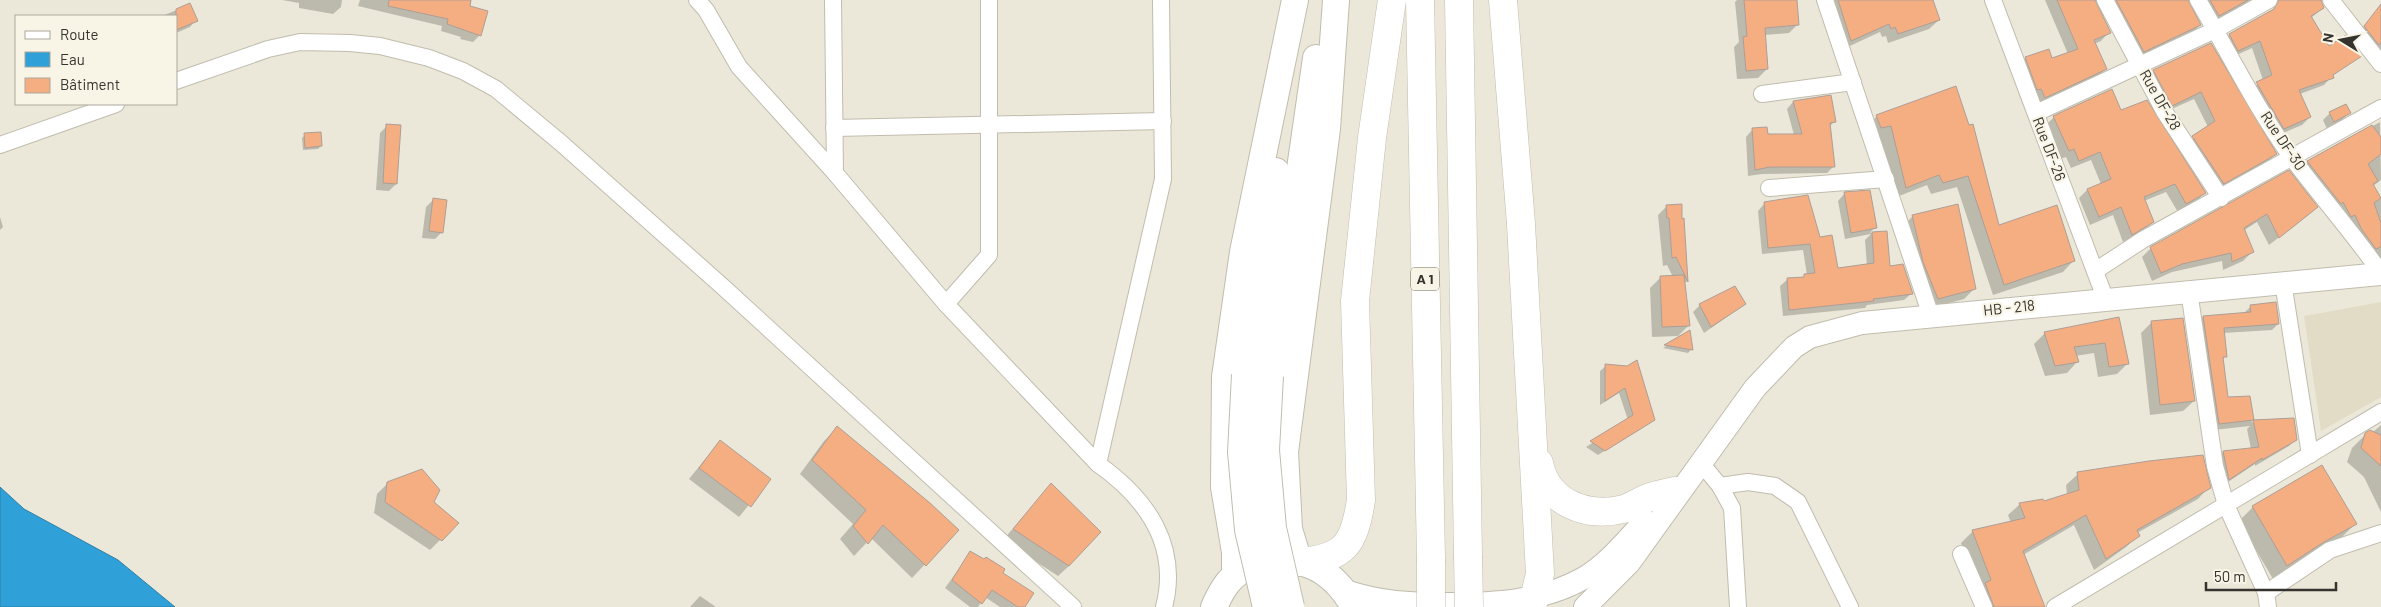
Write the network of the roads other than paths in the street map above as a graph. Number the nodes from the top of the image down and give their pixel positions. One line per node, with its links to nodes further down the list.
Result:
1 (697, 0): 33 (street)
2 (833, 0): 30 (street)
3 (989, 0): 29 (street)
4 (1161, 0): 28 (street)
5 (1295, 0): 56 (highway)
6 (1303, 0): 44 (highway)
7 (1325, 0): 44 (highway)
8 (1336, 0): 55 (highway)
9 (1392, 0): 55 (highway)
10 (1420, 0): 65 (highway, A 1, bridge)
11 (1459, 0): 66 (highway, bridge)
12 (1503, 0): 46 (highway)
13 (1825, 0): 23 (street)
14 (1993, 0): 27 (street, Rue DF-26)
15 (2105, 0): 21 (street, Rue DF-28)
16 (2198, 0): 19 (street, Rue DF-30)
17 (2270, 0): 19 (street)
18 (2331, 0): 20 (street)
19 (2215, 30): 21 (street); 32 (street, Rue DF-30)
20 (2381, 64)
21 (2139, 65): 27 (street); 36 (street, Rue DF-28)
22 (178, 79): 60 (street)
23 (1853, 82): 24 (street); 34 (street)
24 (1762, 94)
25 (113, 105): 31 (street)
26 (2381, 108): 32 (street)
27 (2036, 113): 37 (street, Rue DF-26)
28 (1163, 121): 29 (street); 48 (street)
29 (988, 125): 30 (street); 42 (street)
30 (834, 128): 33 (street)
31 (0, 145)
32 (2292, 158): 36 (street); 38 (street, Rue DF-30)
33 (835, 173): 42 (street)
34 (1886, 178): 35 (street); 43 (street)
35 (1769, 188)
36 (2221, 198): 37 (street)
37 (2095, 271): 41 (street, Rue DF-26)
38 (2381, 273): 39 (main road, HB - 218)
39 (2283, 282): 40 (main road, HB - 218); 47 (street)
40 (2189, 291): 41 (main road, HB - 218); 52 (street)
41 (2105, 298): 43 (main road, HB - 218)
42 (946, 304): 48 (street)
43 (1932, 316): 49 (main road, HB - 218)
44 (1257, 376): 63 (highway, bridge); 64 (highway, bridge)
45 (2381, 412): 47 (street)
46 (1532, 425): 51 (highway); 59 (highway)
47 (2310, 455): 52 (street)
48 (1098, 464): 61 (street)
49 (1700, 465): 50 (street); 51 (main road); 67 (main road)
50 (1720, 486): 68 (street); 69 (street)
51 (1675, 491): 59 (main road)
52 (2226, 505): 58 (street); 71 (street)
53 (2381, 533): 58 (street)
54 (1960, 554): 70 (street)
55 (1299, 562): 56 (highway); 57 (highway)
56 (1235, 573): 62 (highway)
57 (1349, 599): 59 (main road)
58 (2267, 600)
59 (1534, 602)
60 (1073, 607)
61 (1164, 607)
62 (1214, 607)
63 (1266, 607)
64 (1291, 607)
65 (1431, 607)
66 (1469, 607)
67 (1585, 607)
68 (1738, 607)
69 (1850, 607)
70 (1984, 607)
71 (2055, 607)

